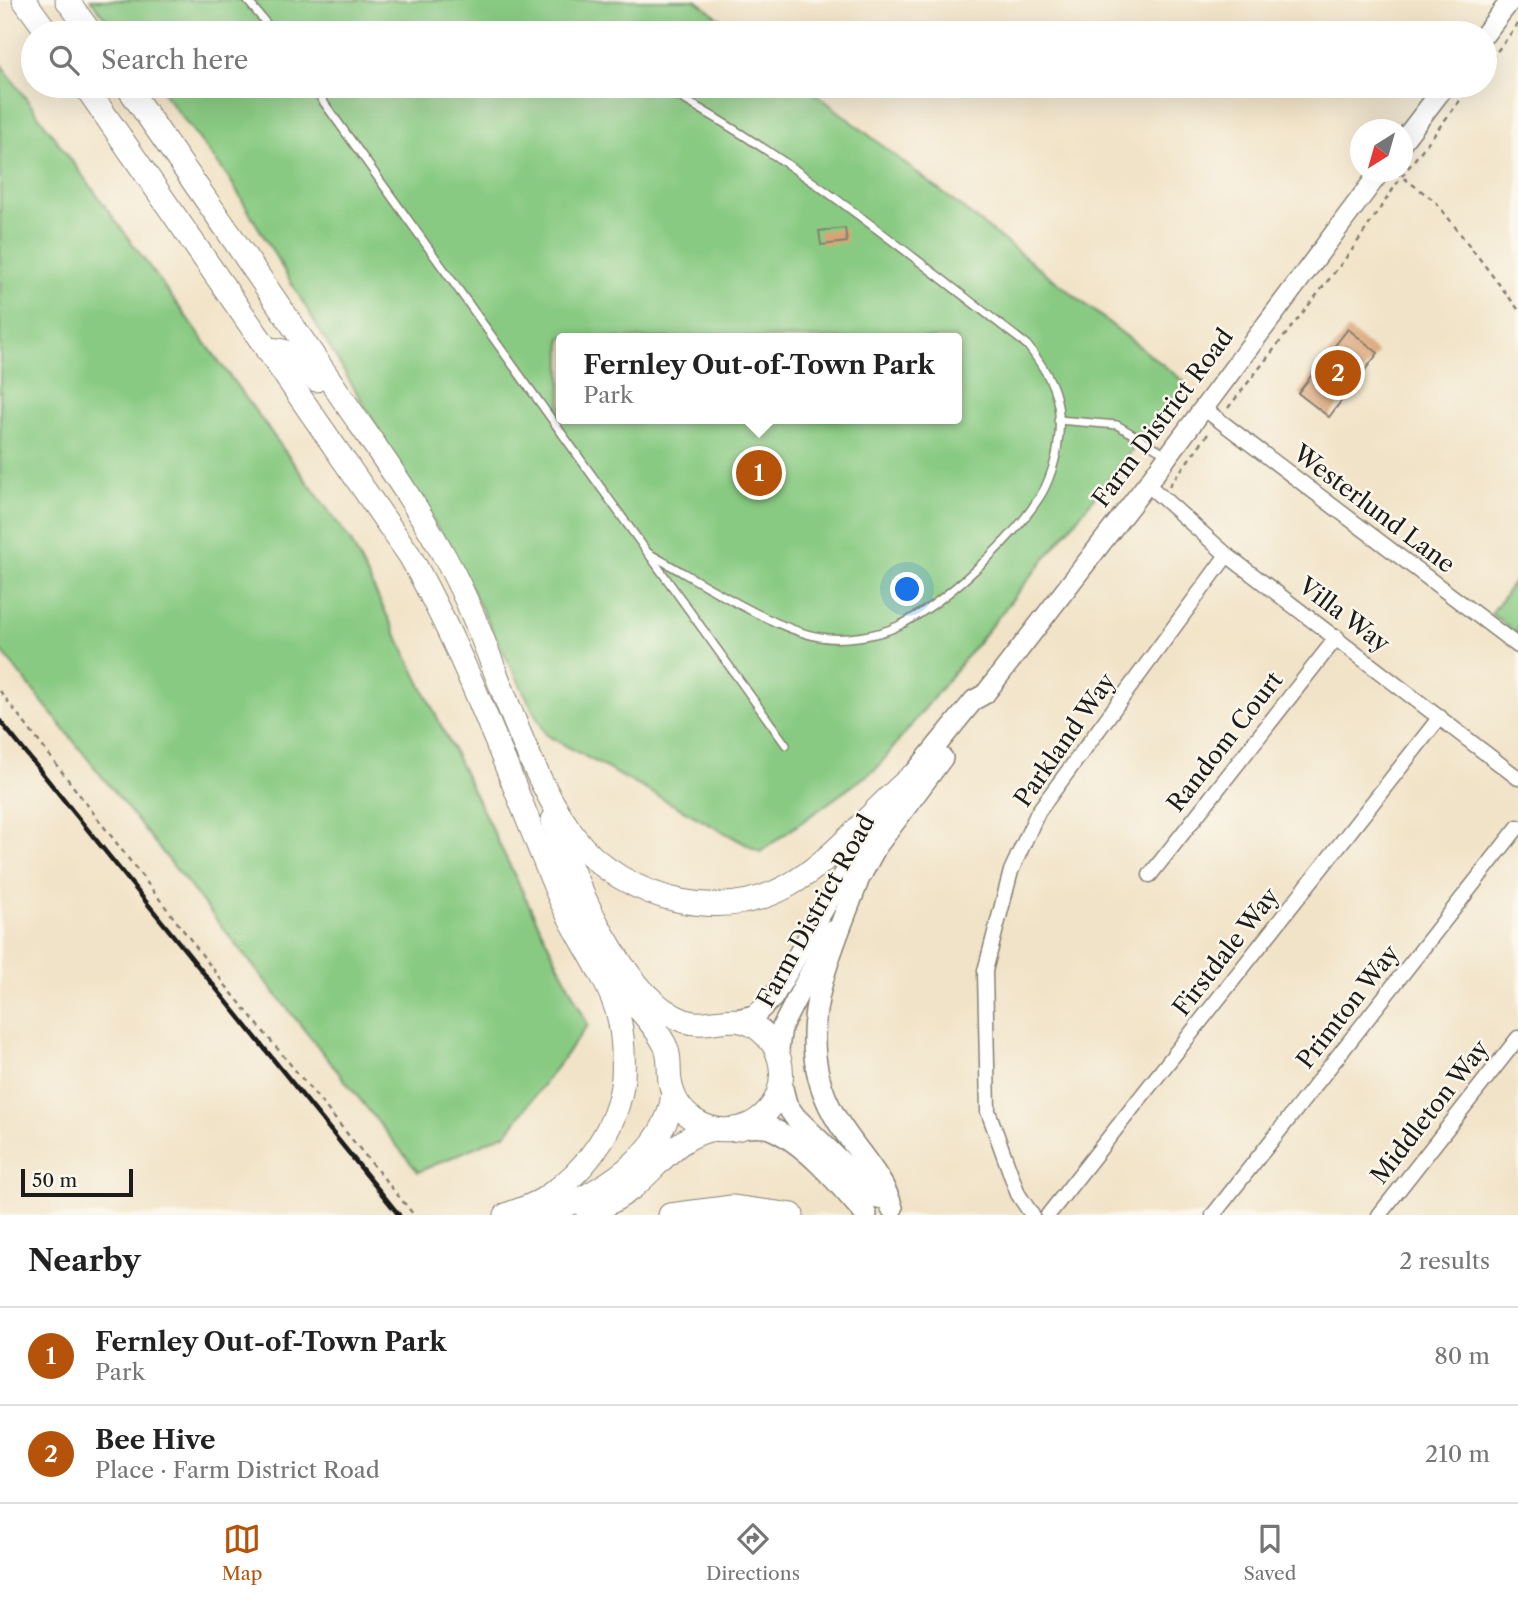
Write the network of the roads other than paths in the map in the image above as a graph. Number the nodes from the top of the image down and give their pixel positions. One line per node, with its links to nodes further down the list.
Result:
1 (24, 0): 5 (highway)
2 (67, 0): 6 (highway)
3 (247, 0): 7 (lane)
4 (1511, 0): 8 (main road)
5 (39, 21)
6 (82, 21)
7 (264, 21)
8 (1495, 21)
9 (93, 98): 16 (highway)
10 (135, 98): 20 (highway)
11 (321, 98): 22 (lane)
12 (682, 98): 18 (lane)
13 (1436, 98): 14 (main road)
14 (1413, 128)
15 (1373, 182): 17 (main road, Farm District Road)
16 (267, 350): 20 (highway); 35 (highway)
17 (1211, 414): 19 (main road, Farm District Road); 25 (street, Westerlund Lane)
18 (1058, 420): 19 (lane); 22 (lane)
19 (1168, 455): 21 (main road, Farm District Road)
20 (382, 456): 31 (highway)
21 (1154, 490): 23 (street, Villa Way); 26 (main road, Farm District Road)
22 (648, 553): 28 (lane)
23 (1227, 555): 24 (street, Villa Way); 52 (street, Parkland Way)
24 (1337, 637): 27 (street, Villa Way); 33 (street, Random Court)
25 (1518, 646)
26 (985, 694): 29 (main road, Farm District Road); 34 (main road, Farm District Road)
27 (1440, 718): 30 (street, Villa Way); 53 (street, Firstdale Way)
28 (786, 745)
29 (912, 776): 31 (highway); 36 (main road, Farm District Road)
30 (1518, 778)
31 (548, 797): 37 (highway)
32 (1518, 827): 54 (street, Primton Way)
33 (1150, 875)
34 (857, 883): 39 (main road, Farm District Road); 45 (main road)
35 (596, 965): 40 (highway); 46 (highway)
36 (736, 1019): 37 (highway); 39 (highway)
37 (707, 1021): 40 (highway)
38 (1518, 1038): 55 (street, Middleton Way)
39 (779, 1055): 41 (highway)
40 (670, 1064): 42 (highway)
41 (781, 1084): 43 (highway); 45 (main road)
42 (673, 1093): 44 (highway); 47 (highway)
43 (744, 1127): 44 (highway); 51 (main road)
44 (716, 1129): 48 (highway)
45 (894, 1212)
46 (506, 1215)
47 (543, 1215)
48 (588, 1215)
49 (670, 1215): 50 (highway)
50 (792, 1215)
51 (866, 1215)
52 (1032, 1215)
53 (1048, 1215)
54 (1213, 1215)
55 (1379, 1215)

